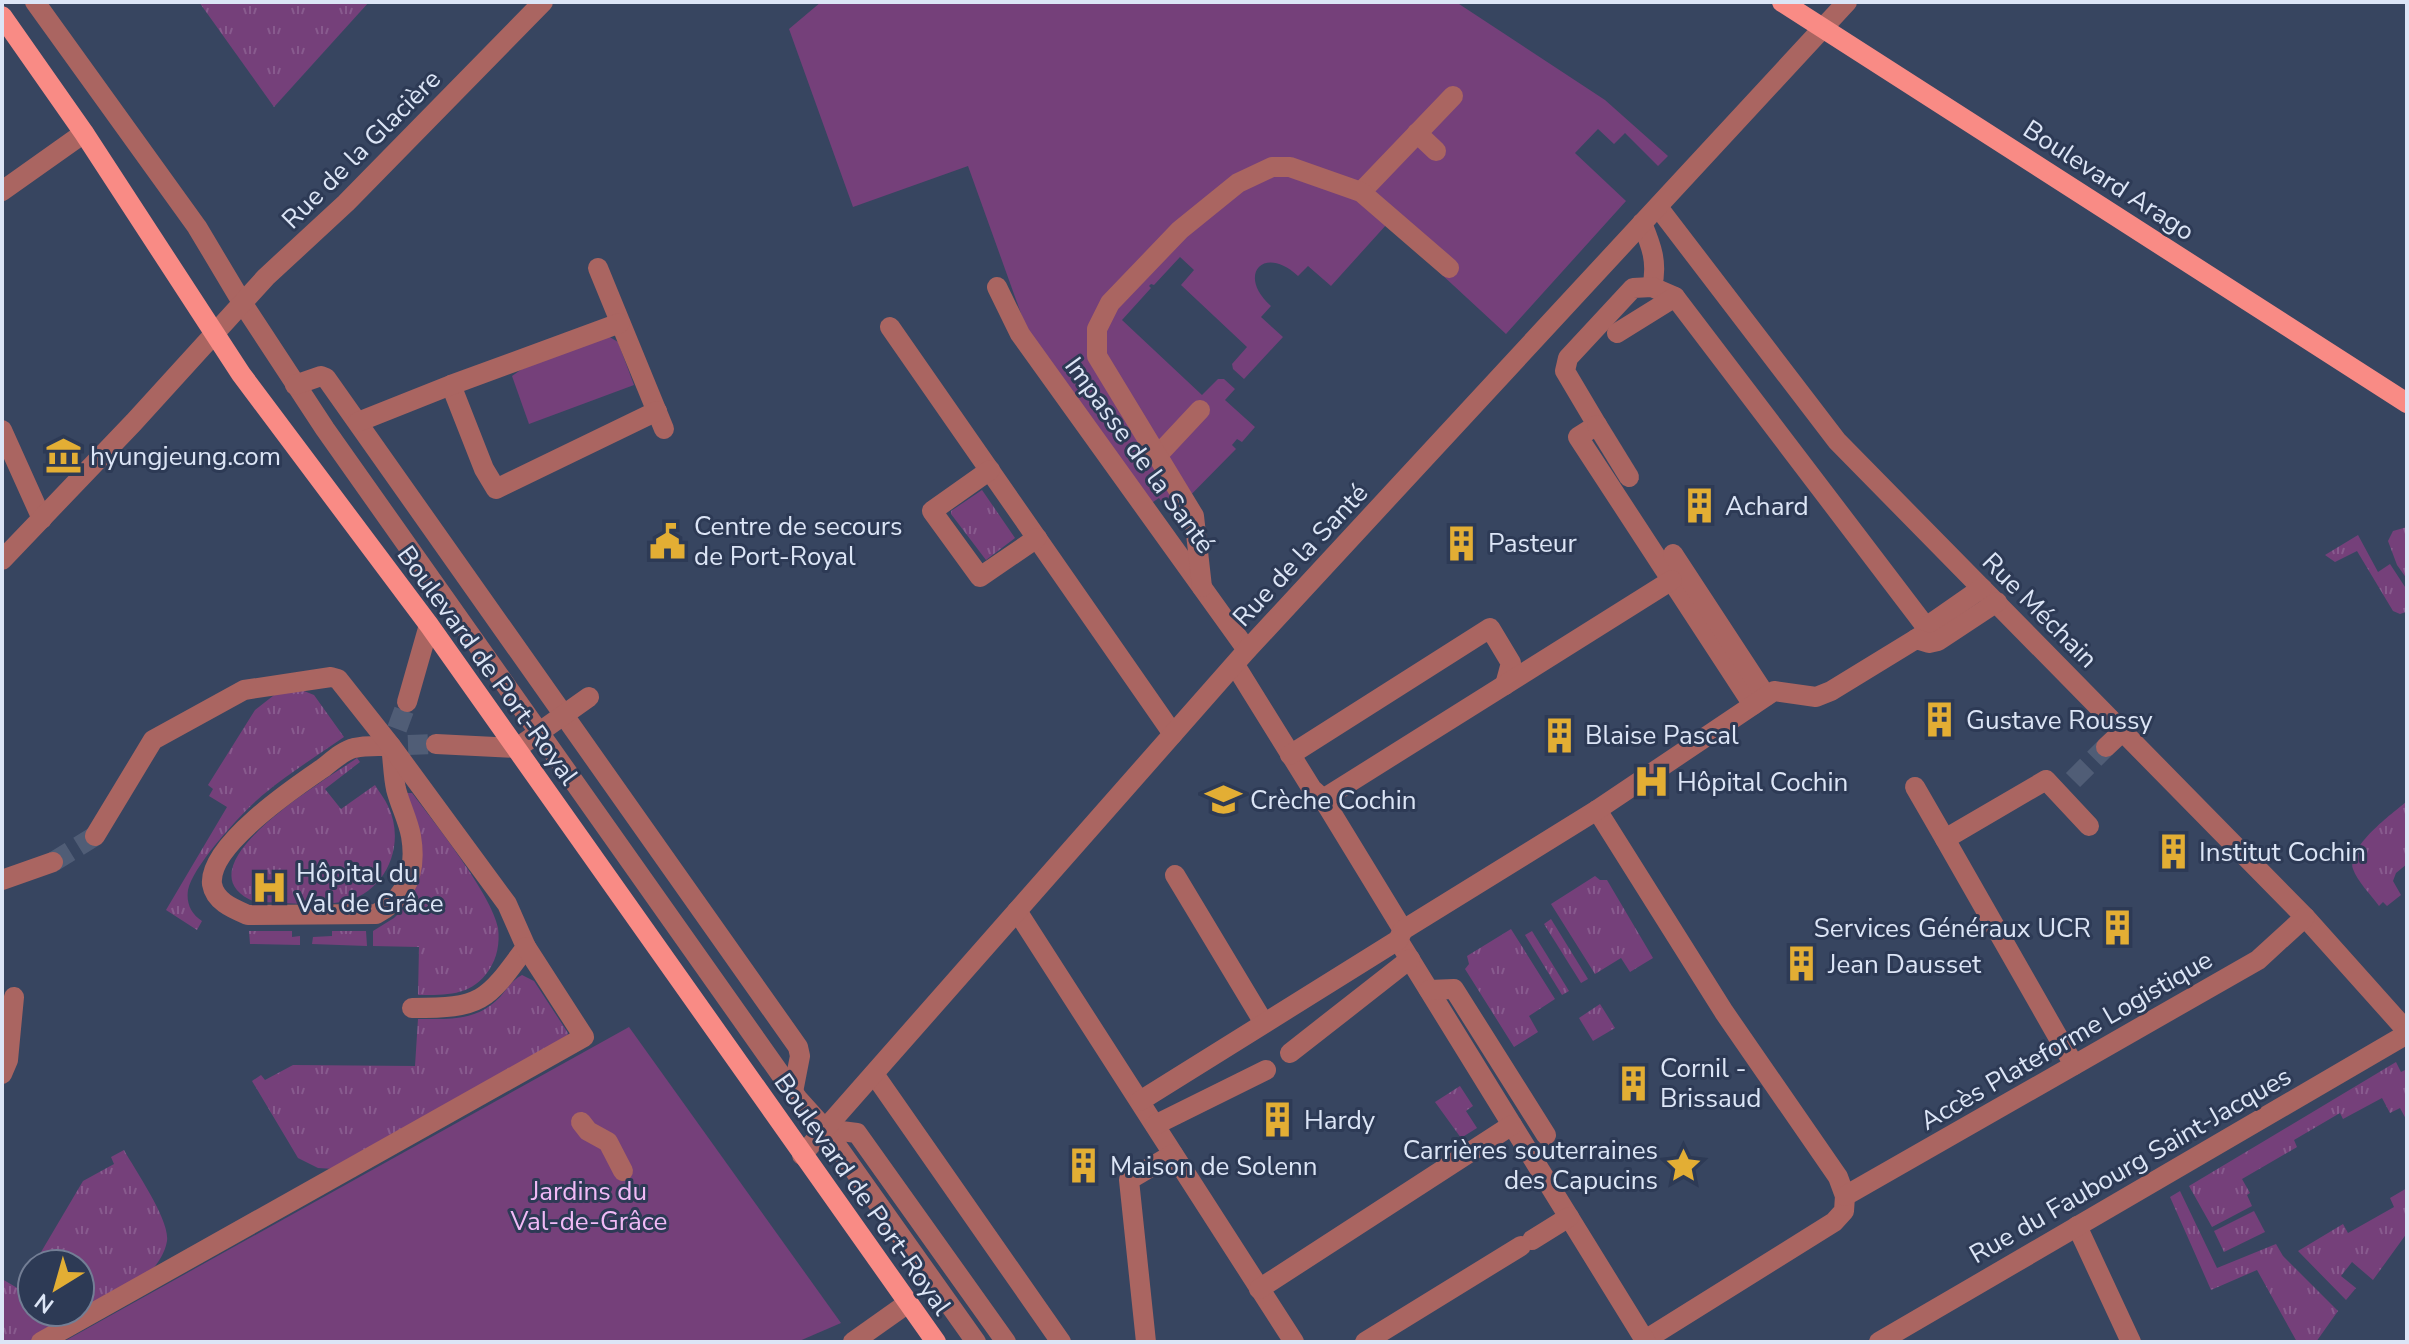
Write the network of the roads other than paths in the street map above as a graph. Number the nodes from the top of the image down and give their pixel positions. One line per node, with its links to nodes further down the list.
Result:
1 (35, 2): 20 (street, Boulevard de Port-Royal)
2 (543, 2): 20 (street, Rue de la Glacière)
3 (1782, 2): 6 (main road, Boulevard Arago)
4 (1847, 2): 6 (street, Rue de la Santé)
5 (2, 16): 8 (main road, Boulevard de Port-Royal)
6 (1822, 28): 13 (street, Rue de la Santé); 27 (main road, Boulevard Arago)
7 (1453, 96): 9 (street)
8 (84, 133): 11 (street); 24 (main road, Boulevard de Port-Royal)
9 (1417, 133): 10 (street); 12 (street)
10 (1436, 151)
11 (2, 191)
12 (1361, 192): 16 (street); 32 (street)
13 (1658, 207): 14 (street, Rue de la Santé); 41 (street, Rue Méchain)
14 (1642, 223): 18 (street); 44 (street, Rue de la Santé)
15 (598, 268): 21 (street)
16 (1449, 268)
17 (997, 287): 40 (street, Impasse de la Santé)
18 (1652, 287): 19 (street); 30 (street)
19 (1675, 297): 23 (street); 43 (street)
20 (243, 304): 24 (street, Rue de la Glacière); 25 (street, Boulevard de Port-Royal)
21 (620, 323): 26 (street); 26 (street)
22 (890, 327): 33 (street)
23 (1617, 333)
24 (216, 334): 35 (street, Rue de la Glacière); 42 (main road, Boulevard de Port-Royal)
25 (295, 385): 29 (street, Boulevard de Port-Royal); 51 (street, Boulevard de Port-Royal)
26 (451, 385): 29 (street)
27 (2407, 403)
28 (1200, 410): 32 (street)
29 (358, 422): 49 (street, Boulevard de Port-Royal)
30 (1597, 425): 34 (street); 39 (street)
31 (2, 430): 35 (street)
32 (1157, 456): 40 (street)
33 (990, 470): 36 (street); 36 (street)
34 (1629, 477)
35 (42, 519): 38 (street, Rue de la Glacière)
36 (1037, 538): 52 (street)
37 (1673, 554): 47 (street)
38 (2, 560)
39 (1672, 580): 45 (street); 47 (street)
40 (1202, 587): 44 (street, Impasse de la Santé)
41 (1990, 595): 43 (street); 50 (street, Rue Méchain)
42 (429, 625): 48 (street); 56 (main road, Boulevard de Port-Royal)
43 (1921, 633): 47 (street)
44 (1241, 658): 52 (street, Rue de la Santé); 57 (street, Impasse de la Santé)
45 (1505, 685): 57 (street); 59 (street)
46 (589, 697): 49 (street)
47 (1760, 701): 60 (street)
48 (407, 702)
49 (564, 714): 51 (street); 82 (street, Boulevard de Port-Royal)
50 (2123, 731): 55 (street); 68 (street, Rue Méchain)
51 (539, 732): 56 (street); 82 (street, Boulevard de Port-Royal)
52 (1173, 734): 67 (street, Rue de la Santé)
53 (399, 740): 53 (street); 62 (street); 70 (street)
54 (436, 744): 56 (street)
55 (2106, 747)
56 (517, 748): 90 (main road, Boulevard de Port-Royal)
57 (1290, 755): 59 (street, Impasse de la Santé)
58 (1915, 787): 63 (street)
59 (1323, 799): 69 (street, Impasse de la Santé)
60 (1597, 810): 69 (street); 92 (street)
61 (2089, 826): 63 (street)
62 (95, 836)
63 (1945, 839): 78 (street)
64 (53, 862): 66 (street)
65 (1175, 875): 75 (street)
66 (2, 880)
67 (1017, 911): 81 (street, Rue de la Santé); 83 (street)
68 (2305, 917): 76 (street, Rue Méchain); 78 (street, Accès Plateforme Logistique)
69 (1400, 935): 71 (street, Impasse de la Santé); 75 (street)
70 (526, 947): 74 (street); 98 (street)
71 (1410, 959): 72 (street, Impasse de la Santé); 77 (street)
72 (1429, 990): 86 (street, Impasse de la Santé); 88 (street)
73 (14, 997): 80 (street)
74 (412, 1008)
75 (1264, 1023): 83 (street)
76 (2407, 1032): 94 (street, Rue du Faubourg Saint-Jacques)
77 (1290, 1053)
78 (2074, 1065): 92 (street, Accès Plateforme Logistique)
79 (1266, 1070): 85 (street)
80 (2, 1074)
81 (874, 1074): 87 (street, Rue de la Santé); 103 (street)
82 (793, 1092): 87 (street, Boulevard de Port-Royal)
83 (1140, 1101): 85 (street)
84 (581, 1122): 91 (street)
85 (1155, 1125): 89 (street)
86 (1512, 1125): 93 (street, Impasse de la Santé); 95 (street)
87 (825, 1129): 90 (street, Rue de la Santé); 101 (street, Boulevard de Port-Royal); 102 (street, Boulevard de Port-Royal)
88 (1546, 1135)
89 (1173, 1154): 95 (street); 104 (street)
90 (802, 1155): 96 (main road, Boulevard de Port-Royal)
91 (623, 1171)
92 (1845, 1196): 97 (street)
93 (1569, 1217): 97 (street, Impasse de la Santé); 106 (street)
94 (2077, 1226): 107 (street, Rue du Faubourg Saint-Jacques); 108 (street)
95 (1259, 1289): 105 (street)
96 (908, 1303): 99 (street); 100 (main road, Boulevard de Port-Royal)
97 (1645, 1341)
98 (41, 1342)
99 (853, 1342)
100 (936, 1342)
101 (976, 1342)
102 (1006, 1342)
103 (1061, 1342)
104 (1146, 1342)
105 (1294, 1342)
106 (1365, 1342)
107 (1879, 1342)
108 (2131, 1342)

